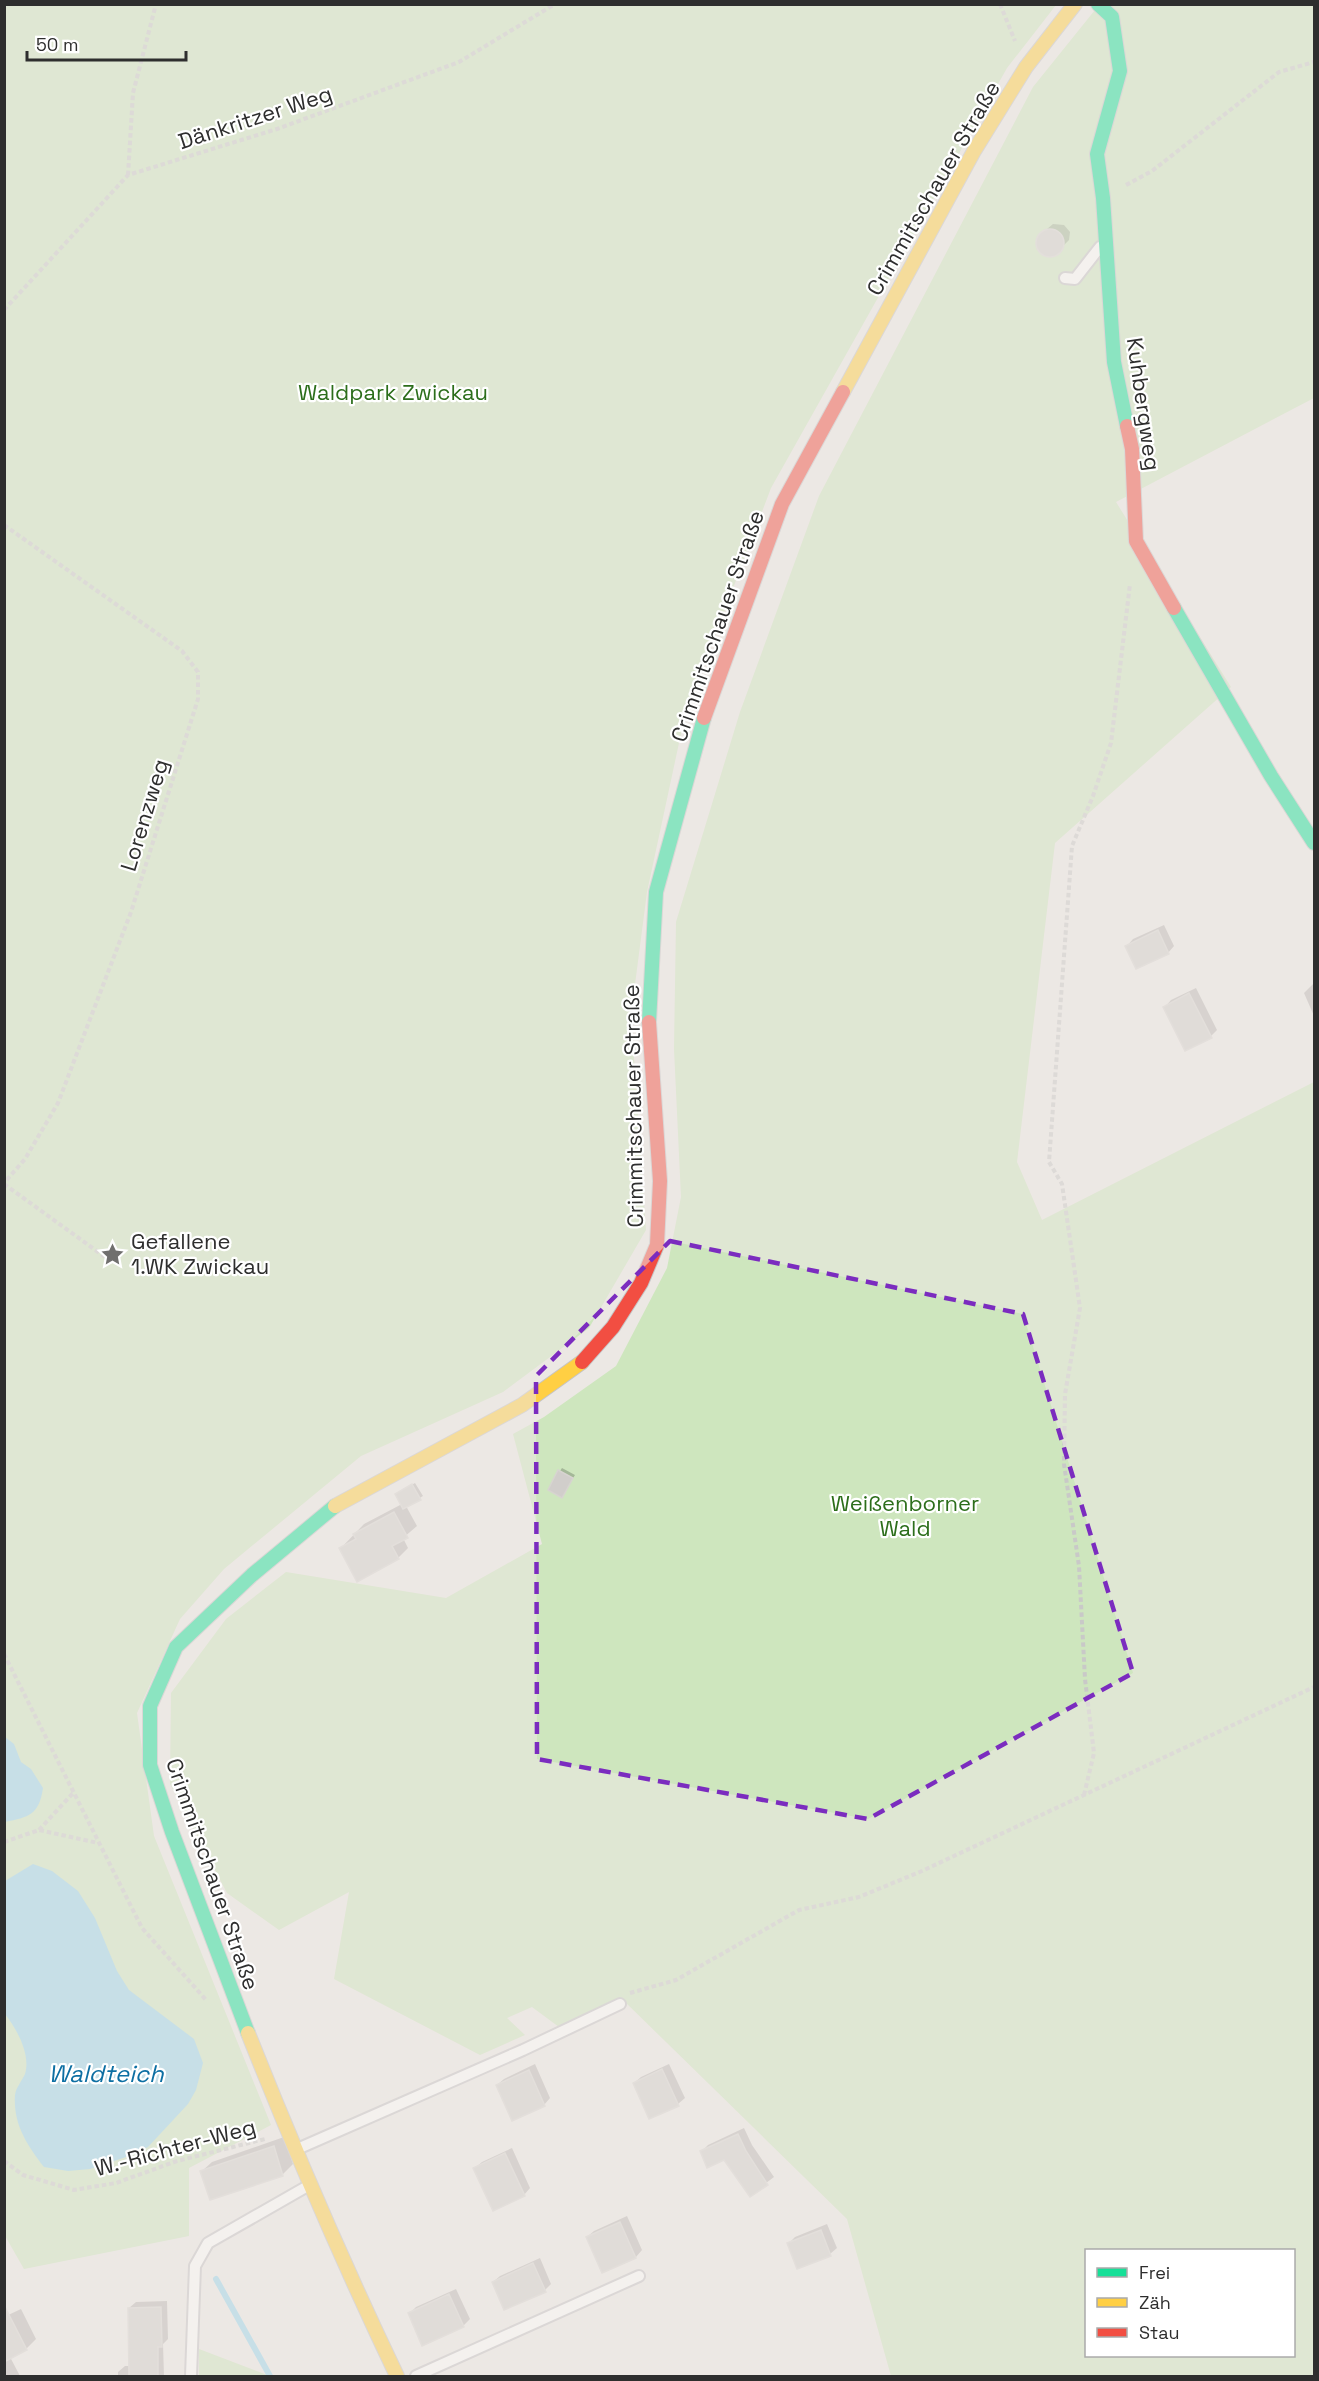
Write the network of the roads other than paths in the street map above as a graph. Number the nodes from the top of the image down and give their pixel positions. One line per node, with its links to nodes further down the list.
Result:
1 (1075, 4): 7 (main road, Crimmitschauer Straße)
2 (1098, 4): 3 (main road, Kuhbergweg)
3 (1106, 239): 4 (lane); 5 (main road, Kuhbergweg)
4 (1065, 278)
5 (1314, 843)
6 (621, 1999): 7 (lane)
7 (295, 2150): 8 (main road, Crimmitschauer Straße)
8 (309, 2185): 10 (lane); 11 (main road, Crimmitschauer Straße)
9 (639, 2276): 12 (lane)
10 (191, 2376)
11 (398, 2376)
12 (416, 2376)

